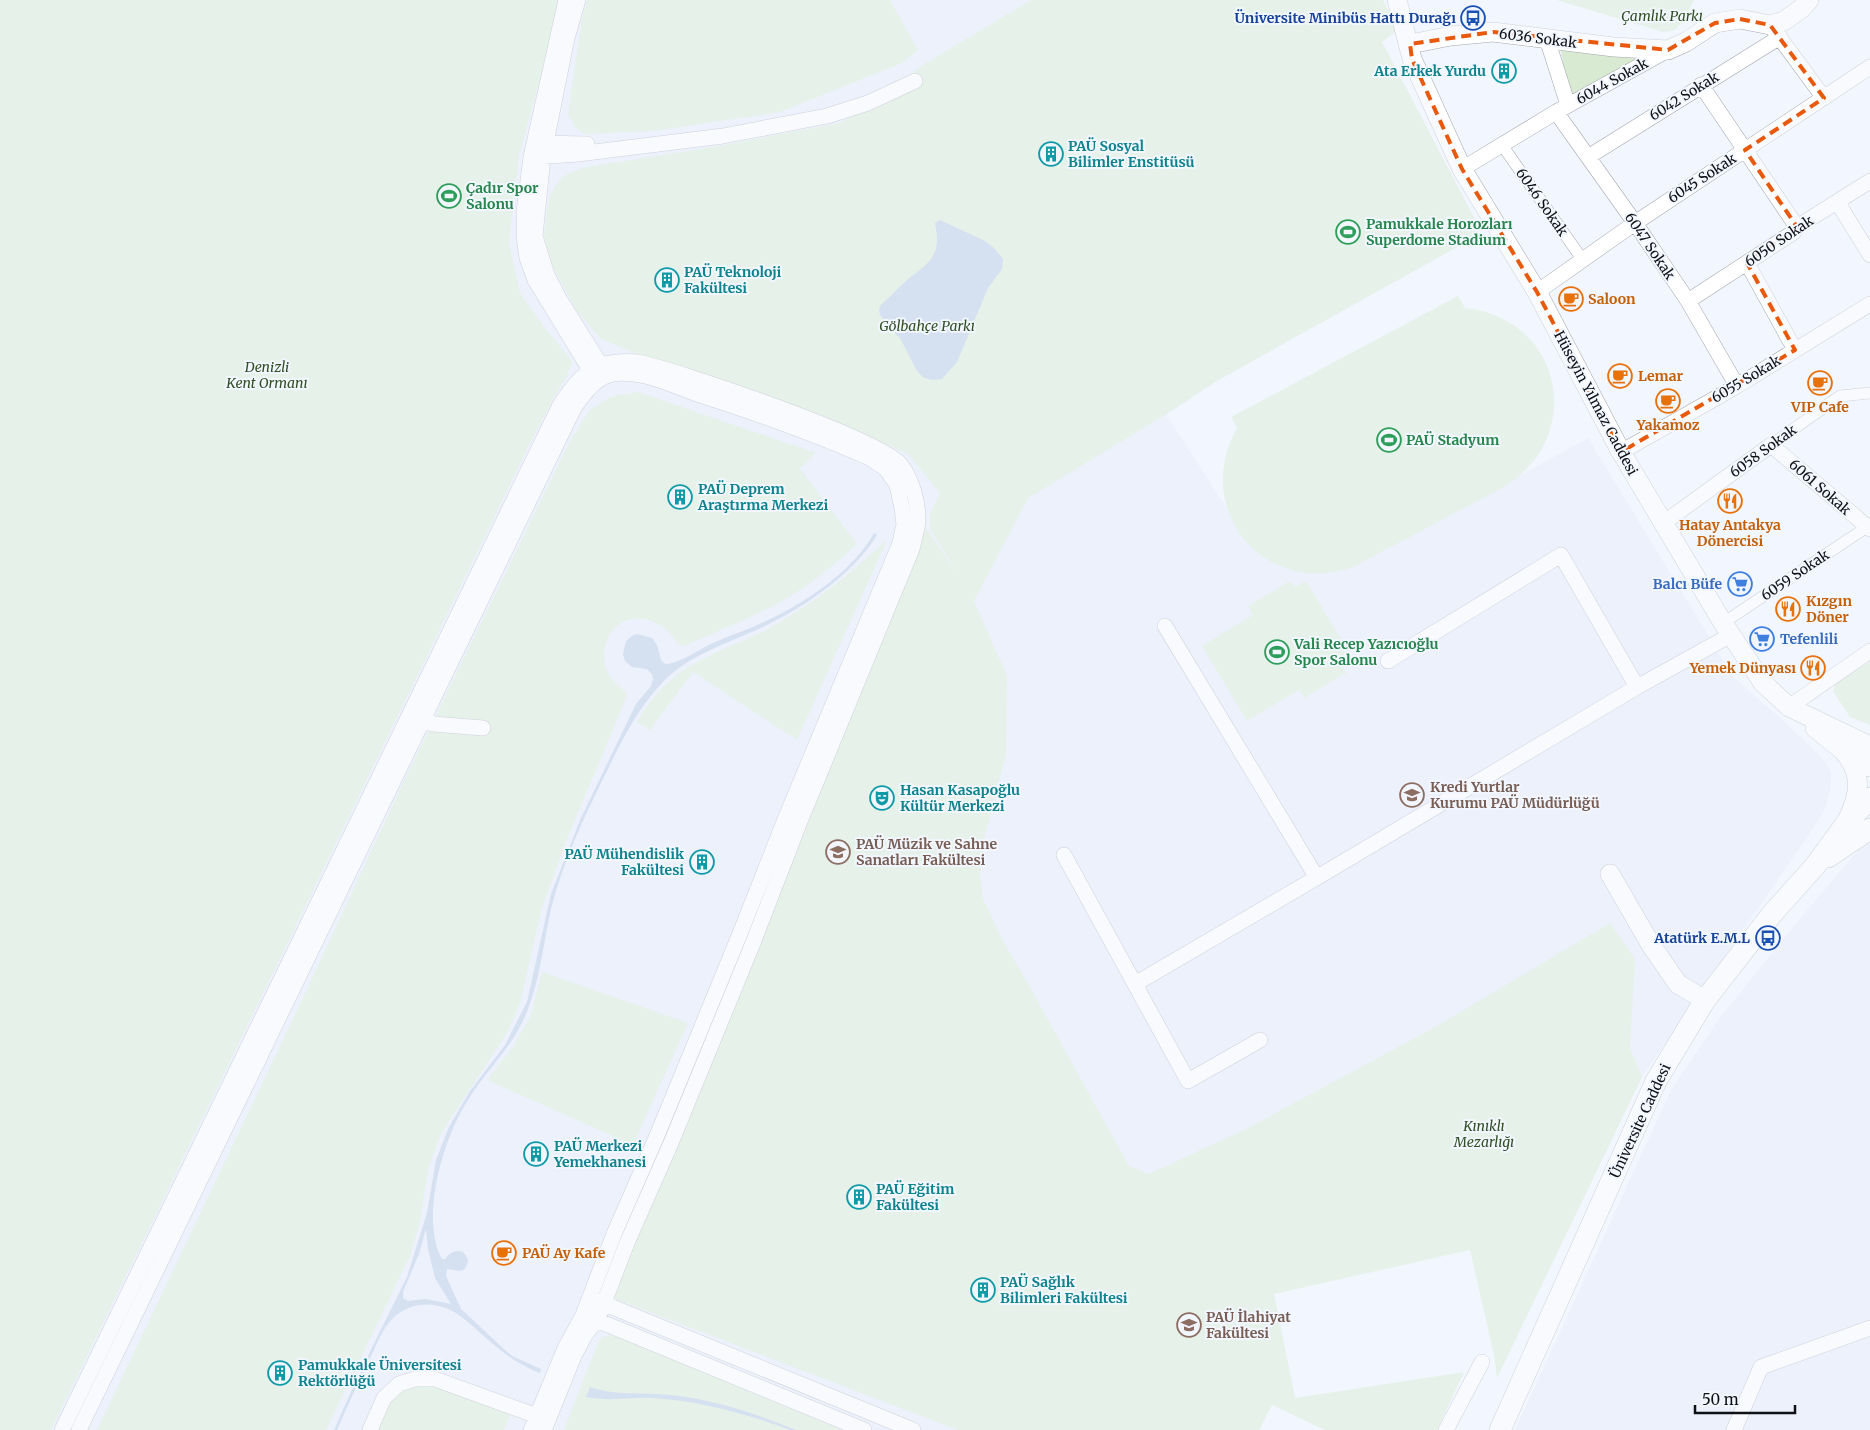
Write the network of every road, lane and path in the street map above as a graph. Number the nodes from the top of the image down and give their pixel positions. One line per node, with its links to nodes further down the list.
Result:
1 (566, 0): 15 (street)
2 (578, 0): 15 (street)
3 (1397, 0): 7 (street, Hüseyin Yılmaz Caddesi)
4 (1808, 0): 5 (street, 6042 Sokak)
5 (1775, 31): 8 (street, 6044 Sokak); 10 (street, 6042 Sokak); 12 (street)
6 (1547, 38): 7 (street, 6036 Sokak); 8 (street, 6036 Sokak); 13 (street, 6047 Sokak)
7 (1410, 44): 18 (street, Hüseyin Yılmaz Caddesi)
8 (1668, 50): 13 (street, 6044 Sokak)
9 (1865, 71): 11 (street); 12 (street, 6045 Sokak)
10 (1701, 85): 16 (street); 17 (street, 6042 Sokak)
11 (1870, 86)
12 (1824, 98): 16 (street, 6045 Sokak)
13 (1562, 109): 14 (street, 6044 Sokak); 17 (street, 6047 Sokak)
14 (1502, 145): 18 (street, 6044 Sokak); 24 (street, 6046 Sokak)
15 (538, 150): 15 (street); 30 (street)
16 (1745, 150): 21 (street, 6045 Sokak); 22 (street)
17 (1588, 157): 21 (street, 6047 Sokak)
18 (1462, 169): 26 (street, Hüseyin Yılmaz Caddesi)
19 (1870, 181): 20 (street, 6050 Sokak)
20 (1838, 203): 22 (street, 6050 Sokak); 23 (street)
21 (1635, 223): 24 (street, 6045 Sokak); 27 (street, 6047 Sokak)
22 (1796, 228): 25 (street, 6050 Sokak)
23 (1870, 255)
24 (1582, 259): 26 (street, 6045 Sokak)
25 (1747, 263): 27 (street, 6050 Sokak); 29 (street)
26 (1537, 292): 34 (street, Hüseyin Yılmaz Caddesi)
27 (1688, 301): 31 (street, 6047 Sokak)
28 (1868, 309): 29 (street, 6055 Sokak)
29 (1795, 350): 31 (street, 6055 Sokak)
30 (599, 373): 43 (street); 49 (street); 65 (street)
31 (1737, 386): 34 (street, 6055 Sokak)
32 (1870, 394): 33 (street, 6058 Sokak)
33 (1771, 445): 35 (street, 6058 Sokak); 36 (street, 6061 Sokak)
34 (1621, 452): 35 (street, Hüseyin Yılmaz Caddesi)
35 (1662, 524): 38 (street, Hüseyin Yılmaz Caddesi)
36 (1868, 528): 38 (street, 6059 Sokak)
37 (1165, 626): 55 (street)
38 (1727, 629): 41 (street); 42 (street, Hüseyin Yılmaz Caddesi)
39 (1870, 651): 42 (street)
40 (1388, 661): 41 (street)
41 (1637, 687): 55 (street)
42 (1789, 707): 45 (street, Hüseyin Yılmaz Caddesi); 46 (street)
43 (423, 718): 44 (street); 66 (street)
44 (483, 728)
45 (1870, 746)
46 (1842, 749): 47 (street); 50 (street)
47 (1870, 767)
48 (1870, 798): 50 (main road, Üniversite Caddesi)
49 (792, 820): 59 (street); 60 (street)
50 (1845, 825): 53 (main road, Üniversite Caddesi)
51 (1870, 829): 53 (main road)
52 (1064, 855): 56 (street)
53 (1815, 866): 57 (main road, Üniversite Caddesi)
54 (1610, 874): 57 (street)
55 (1317, 878): 56 (street)
56 (1135, 984): 58 (street)
57 (1705, 1000): 72 (main road, Üniversite Caddesi)
58 (1260, 1040)
59 (590, 1297): 60 (street); 61 (street)
60 (604, 1303): 61 (street); 70 (street)
61 (590, 1318): 64 (street); 68 (street); 69 (street)
62 (1870, 1328): 73 (street)
63 (1482, 1362): 71 (street)
64 (534, 1423): 67 (street)
65 (62, 1430)
66 (79, 1430)
67 (370, 1430)
68 (544, 1430)
69 (864, 1430)
70 (913, 1430)
71 (1446, 1430)
72 (1500, 1430)
73 (1734, 1430)

